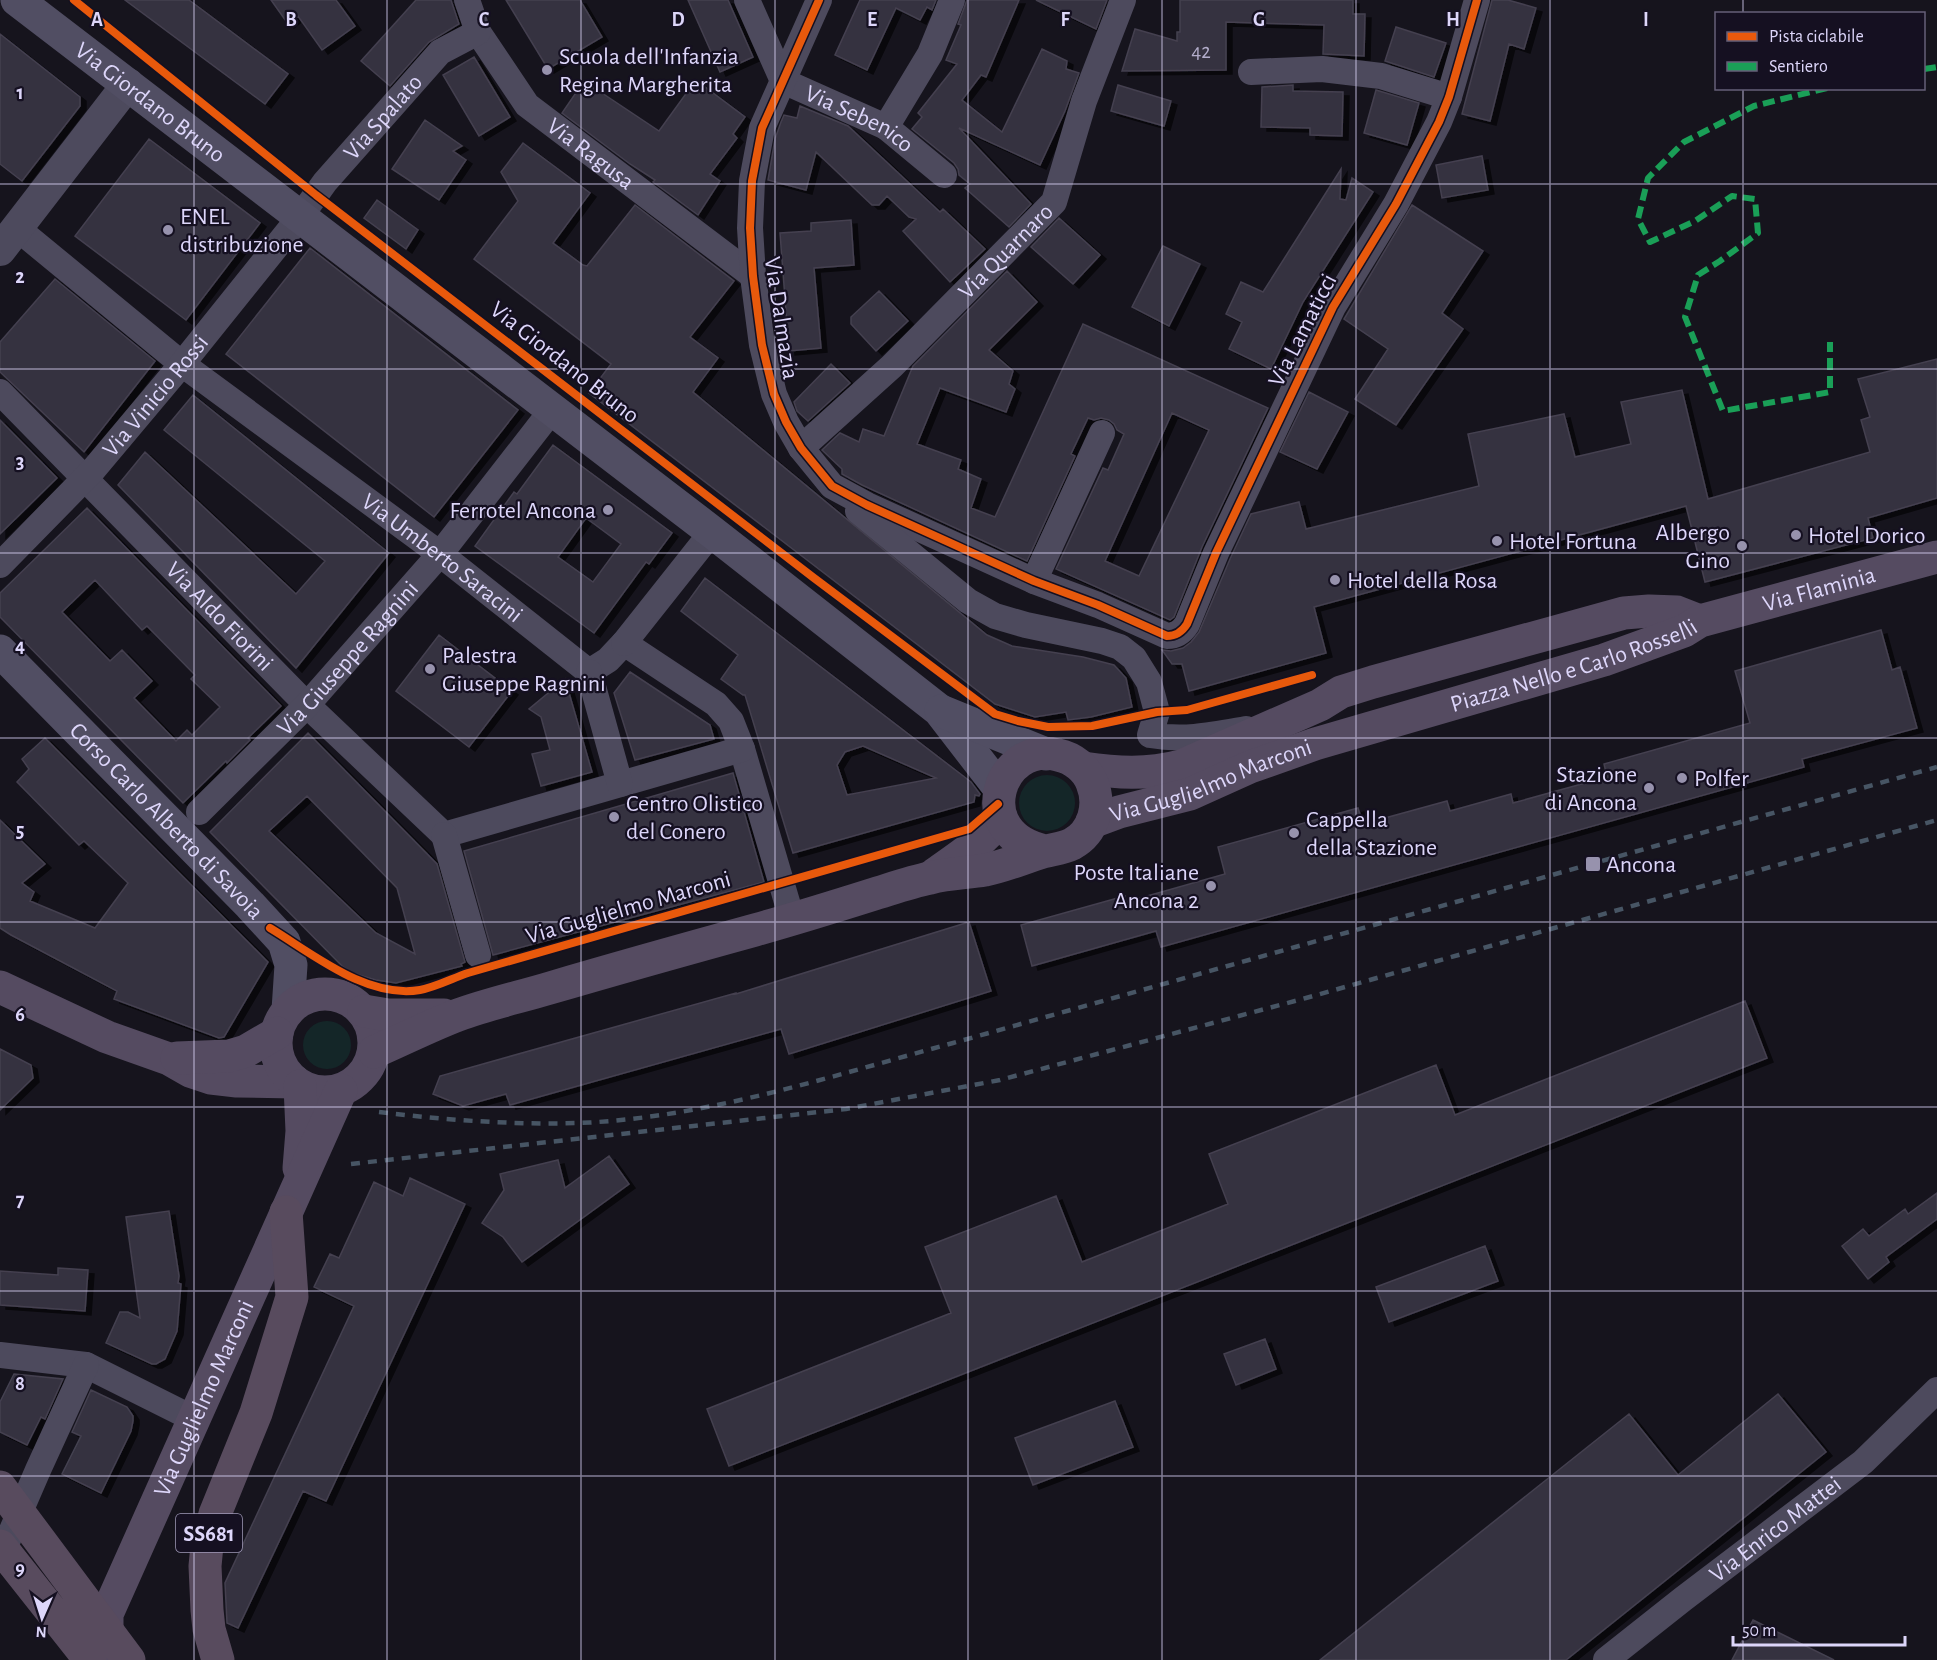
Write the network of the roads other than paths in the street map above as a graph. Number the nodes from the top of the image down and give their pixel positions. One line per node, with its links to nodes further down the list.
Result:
1 (467, 0): 8 (street, Via Ragusa)
2 (747, 0): 10 (street, Via Sebenico)
3 (819, 0): 10 (street, Via Dalmazia)
4 (952, 0): 13 (street)
5 (1123, 0): 22 (street, Via Quarnaro)
6 (1477, 0): 12 (street, Via Lamaticci)
7 (26, 3): 11 (main road, Via Giordano Bruno)
8 (478, 32): 15 (street, Via Spalato); 17 (street, Via Ragusa)
9 (1251, 72): 12 (street)
10 (783, 81): 13 (street, Via Sebenico); 17 (street, Via Dalmazia)
11 (128, 84): 15 (main road, Via Giordano Bruno); 16 (street)
12 (1449, 97): 31 (street, Via Lamaticci)
13 (886, 127): 14 (street, Via Sebenico)
14 (944, 176)
15 (300, 217): 18 (street, Via Vinicio Rossi); 20 (main road, Via Giordano Bruno)
16 (9, 240): 18 (street, Via Umberto Saracini)
17 (753, 276): 22 (street, Via Dalmazia)
18 (182, 364): 23 (street, Via Vinicio Rossi); 26 (street, Via Umberto Saracini)
19 (0, 392): 23 (street, Via Aldo Fiorini)
20 (552, 410): 25 (main road, Via Giordano Bruno); 26 (street, Via Giuseppe Ragnini)
21 (1102, 433): 29 (street)
22 (801, 448): 24 (street, Via Dalmazia)
23 (86, 479): 28 (street, Via Vinicio Rossi); 36 (street, Via Aldo Fiorini)
24 (832, 486): 29 (street, Via Dalmazia); 39 (street, Via Dalmazia)
25 (712, 532): 32 (street); 37 (main road, Via Giordano Bruno)
26 (440, 554): 34 (street, Via Umberto Saracini); 36 (street, Via Giuseppe Ragnini)
27 (1937, 557): 30 (main road, Via Flaminia)
28 (0, 565)
29 (1034, 581): 31 (street, Via Dalmazia)
30 (1700, 621): 35 (main road, Piazza Nello e Carlo Rosselli); 40 (main road, Piazza Nello e Carlo Rosselli)
31 (1167, 636)
32 (624, 643): 34 (street); 41 (street)
33 (0, 651): 56 (main road, Corso Carlo Alberto di Savoia)
34 (589, 672): 44 (street)
35 (1341, 692): 38 (main road, Via Guglielmo Marconi)
36 (307, 705): 46 (street, Via Giuseppe Ragnini); 48 (street, Via Aldo Fiorini)
37 (939, 710): 42 (main road, Via Giordano Bruno); 45 (main road, Via Giordano Bruno)
38 (1276, 724): 39 (street, Via Guglielmo Marconi); 43 (main road, Via Guglielmo Marconi)
39 (1150, 735)
40 (1330, 740): 47 (main road, Via Guglielmo Marconi)
41 (742, 749): 44 (street); 51 (street)
42 (1046, 754): 43 (main road, Via Guglielmo Marconi); 45 (main road, Via Guglielmo Marconi)
43 (1083, 768): 47 (main road, Via Guglielmo Marconi)
44 (620, 784): 48 (street)
45 (1000, 803): 49 (main road); 50 (main road, Via Guglielmo Marconi)
46 (199, 813)
47 (1092, 822): 49 (main road, Via Guglielmo Marconi)
48 (444, 835): 52 (street)
49 (1045, 851): 50 (main road, Via Guglielmo Marconi)
50 (930, 877): 51 (main road, Via Guglielmo Marconi)
51 (792, 920): 55 (main road, Via Guglielmo Marconi)
52 (478, 955)
53 (0, 987): 58 (main road)
54 (363, 1011): 55 (main road, Via Guglielmo Marconi); 56 (main road); 57 (main road)
55 (458, 1015): 57 (main road, Via Guglielmo Marconi)
56 (283, 1022): 58 (main road); 59 (main road)
57 (374, 1052): 60 (main road)
58 (169, 1059): 59 (main road)
59 (298, 1084): 60 (main road); 61 (main road, Via Guglielmo Marconi)
60 (342, 1090): 61 (main road, Via Guglielmo Marconi)
61 (292, 1198): 65 (main road, Via Guglielmo Marconi); 74 (highway, SS681)
62 (0, 1355): 63 (street)
63 (86, 1365): 65 (street); 68 (street)
64 (1937, 1390): 75 (street, Via Enrico Mattei)
65 (194, 1419): 69 (main road, Via Guglielmo Marconi)
66 (0, 1487): 73 (highway, bridge)
67 (0, 1546): 71 (highway, bridge)
68 (0, 1558)
69 (107, 1614): 70 (main road, Via Guglielmo Marconi); 72 (main road, Via Guglielmo Marconi)
70 (76, 1660)
71 (90, 1660)
72 (96, 1660)
73 (129, 1660)
74 (218, 1660)
75 (1606, 1660)

